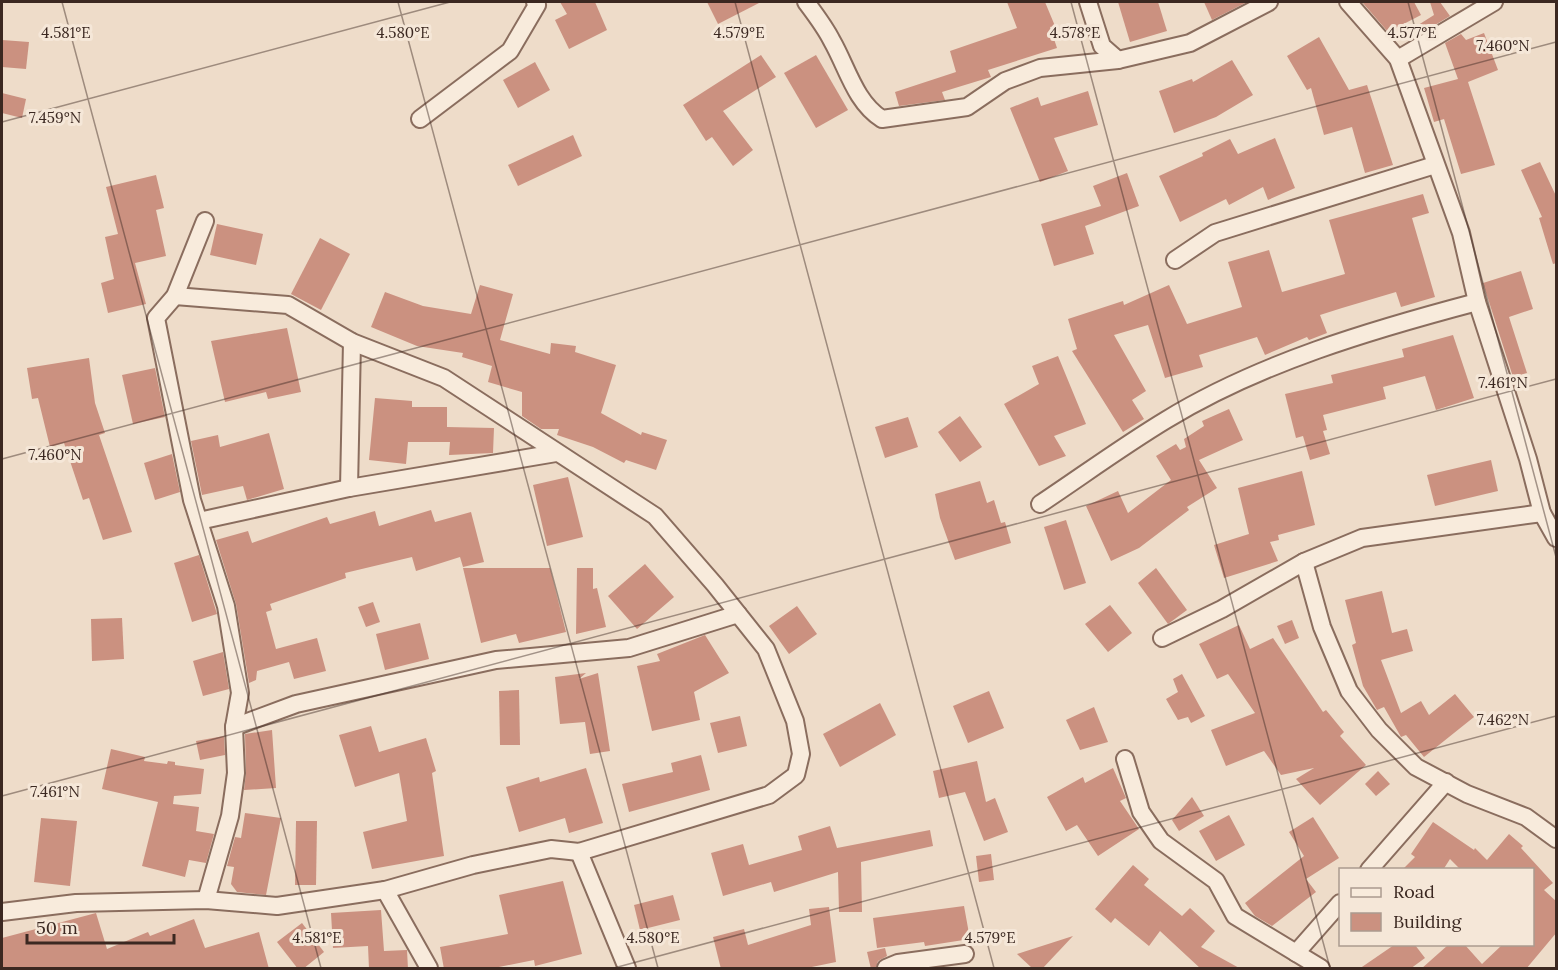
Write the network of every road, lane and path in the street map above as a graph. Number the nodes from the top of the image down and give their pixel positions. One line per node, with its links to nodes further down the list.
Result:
1 (535, 2): 9 (street)
2 (806, 2): 8 (street)
3 (1088, 2): 8 (street)
4 (1269, 2): 8 (street)
5 (1348, 2): 7 (street)
6 (1494, 2): 7 (street)
7 (1398, 59): 10 (street)
8 (1118, 60)
9 (420, 119)
10 (1435, 165): 12 (street); 14 (street)
11 (205, 221): 13 (street)
12 (1175, 260)
13 (175, 296): 15 (street); 20 (street)
14 (1477, 302): 18 (street); 19 (street)
15 (352, 342): 16 (street); 17 (street)
16 (556, 453): 17 (street); 23 (street)
17 (349, 488): 20 (street)
18 (1040, 504)
19 (1542, 513): 21 (street); 22 (street)
20 (199, 521): 25 (street)
21 (1557, 538)
22 (1304, 562): 24 (street); 27 (street)
23 (738, 614): 25 (street); 29 (street)
24 (1162, 638)
25 (234, 727): 32 (street)
26 (1125, 759): 35 (street)
27 (1446, 782): 28 (street); 30 (street)
28 (1557, 839)
29 (579, 852): 31 (street); 38 (street)
30 (1371, 868)
31 (385, 890): 32 (street); 37 (street)
32 (206, 900): 34 (street)
33 (1339, 905): 35 (street)
34 (2, 912)
35 (1296, 953): 40 (street)
36 (965, 954): 39 (street)
37 (429, 969)
38 (627, 969)
39 (886, 969)
40 (1321, 969)

